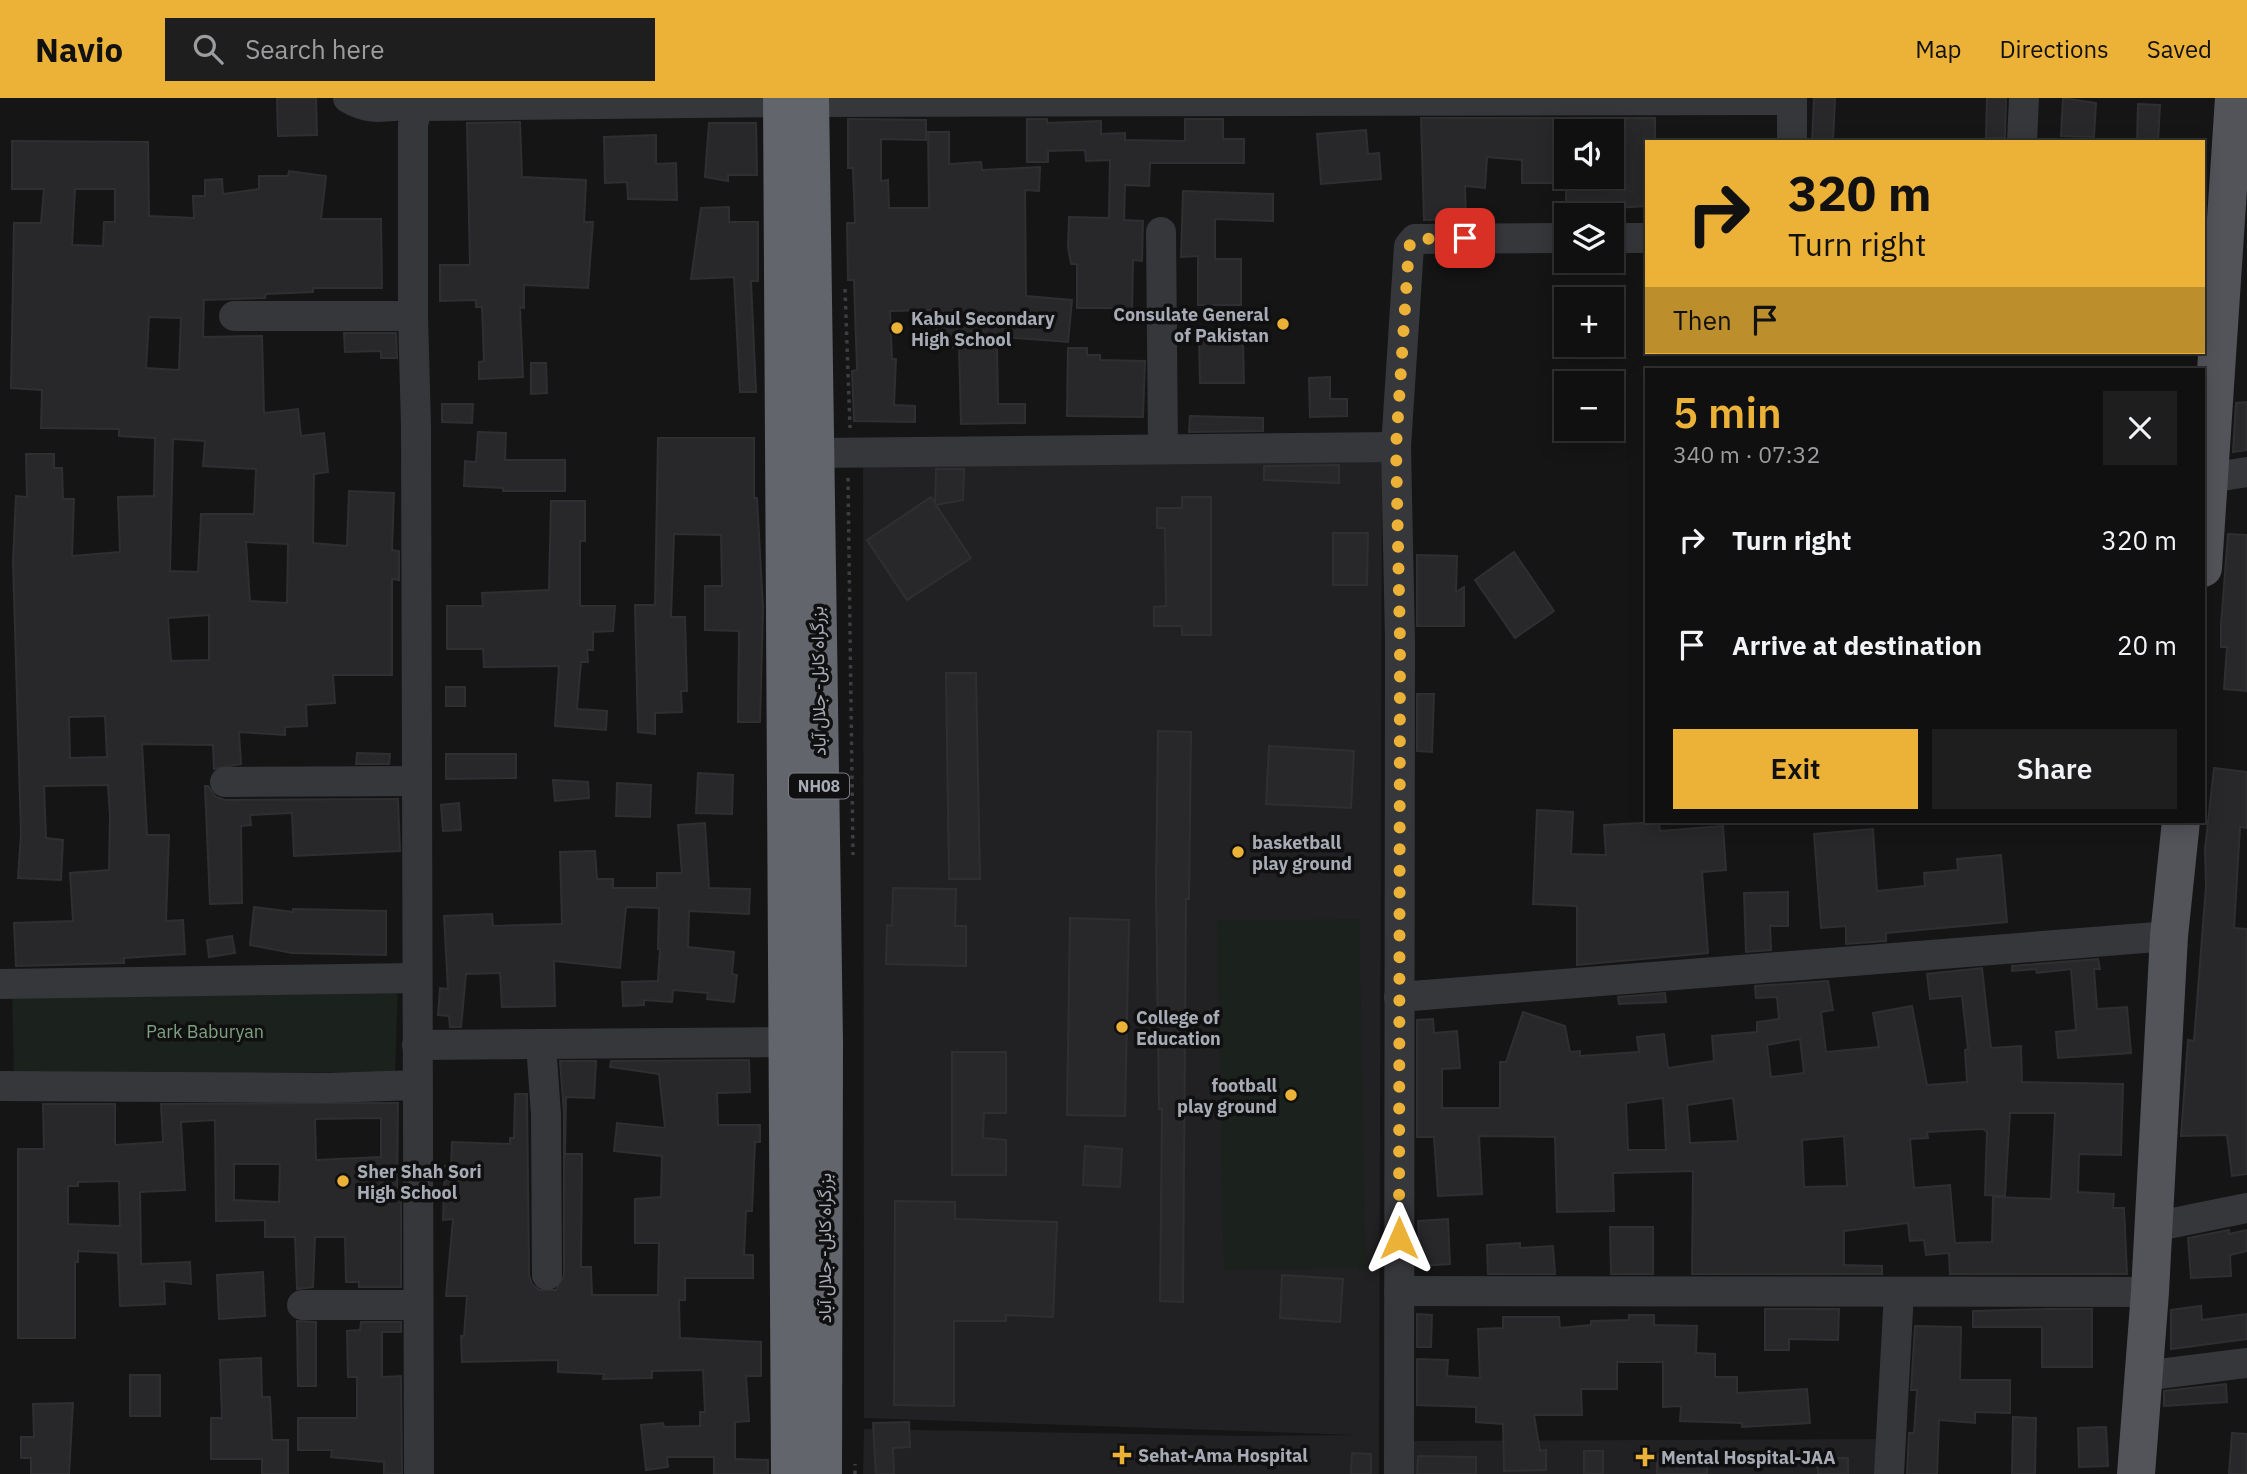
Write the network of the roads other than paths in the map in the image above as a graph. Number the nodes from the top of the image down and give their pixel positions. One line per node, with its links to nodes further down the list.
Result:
1 (348, 98): 7 (street)
2 (2024, 98): 9 (street)
3 (2234, 98): 10 (main road)
4 (1158, 99): 5 (street); 6 (street)
5 (1792, 99): 8 (street)
6 (796, 100): 7 (street); 20 (highway, بزرگراه کابل- جلال آباد / NH08); 31 (highway, بزرگراه کابل- جلال آباد / NH08)
7 (410, 102): 17 (street)
8 (1792, 140)
9 (2022, 140)
10 (2238, 166): 15 (main road)
11 (1161, 232): 18 (street)
12 (1645, 237): 14 (street)
13 (1554, 238): 19 (street)
14 (1624, 238)
15 (2214, 246): 22 (main road)
16 (234, 316): 17 (street)
17 (413, 316): 24 (street)
18 (1163, 447): 19 (street); 20 (street)
19 (1396, 447): 30 (street)
20 (814, 453): 31 (highway, بزرگراه کابل- جلال آباد / NH08)
21 (2247, 472): 22 (street)
22 (2209, 478): 23 (main road)
23 (2205, 538)
24 (417, 781): 25 (street); 28 (street)
25 (225, 782)
26 (2182, 823): 27 (main road)
27 (2168, 936): 30 (street); 37 (main road)
28 (417, 978): 29 (street); 33 (street)
29 (0, 984)
30 (1399, 997): 39 (street)
31 (806, 1042): 32 (street); 47 (highway, بزرگراه کابل- جلال آباد / NH08); 48 (highway, بزرگراه کابل- جلال آباد / NH08)
32 (541, 1044): 33 (street); 38 (street)
33 (417, 1045): 34 (street)
34 (417, 1085): 35 (street); 43 (street)
35 (0, 1086)
36 (2247, 1208): 37 (street)
37 (2153, 1227): 41 (main road)
38 (547, 1275)
39 (1399, 1291): 40 (street); 49 (street)
40 (1899, 1292): 41 (street); 50 (street)
41 (2150, 1293): 45 (main road)
42 (302, 1305): 43 (street)
43 (418, 1305): 46 (street)
44 (2247, 1363): 45 (street)
45 (2143, 1376): 51 (main road)
46 (419, 1474)
47 (790, 1474)
48 (823, 1474)
49 (1399, 1474)
50 (1889, 1474)
51 (2136, 1474)

